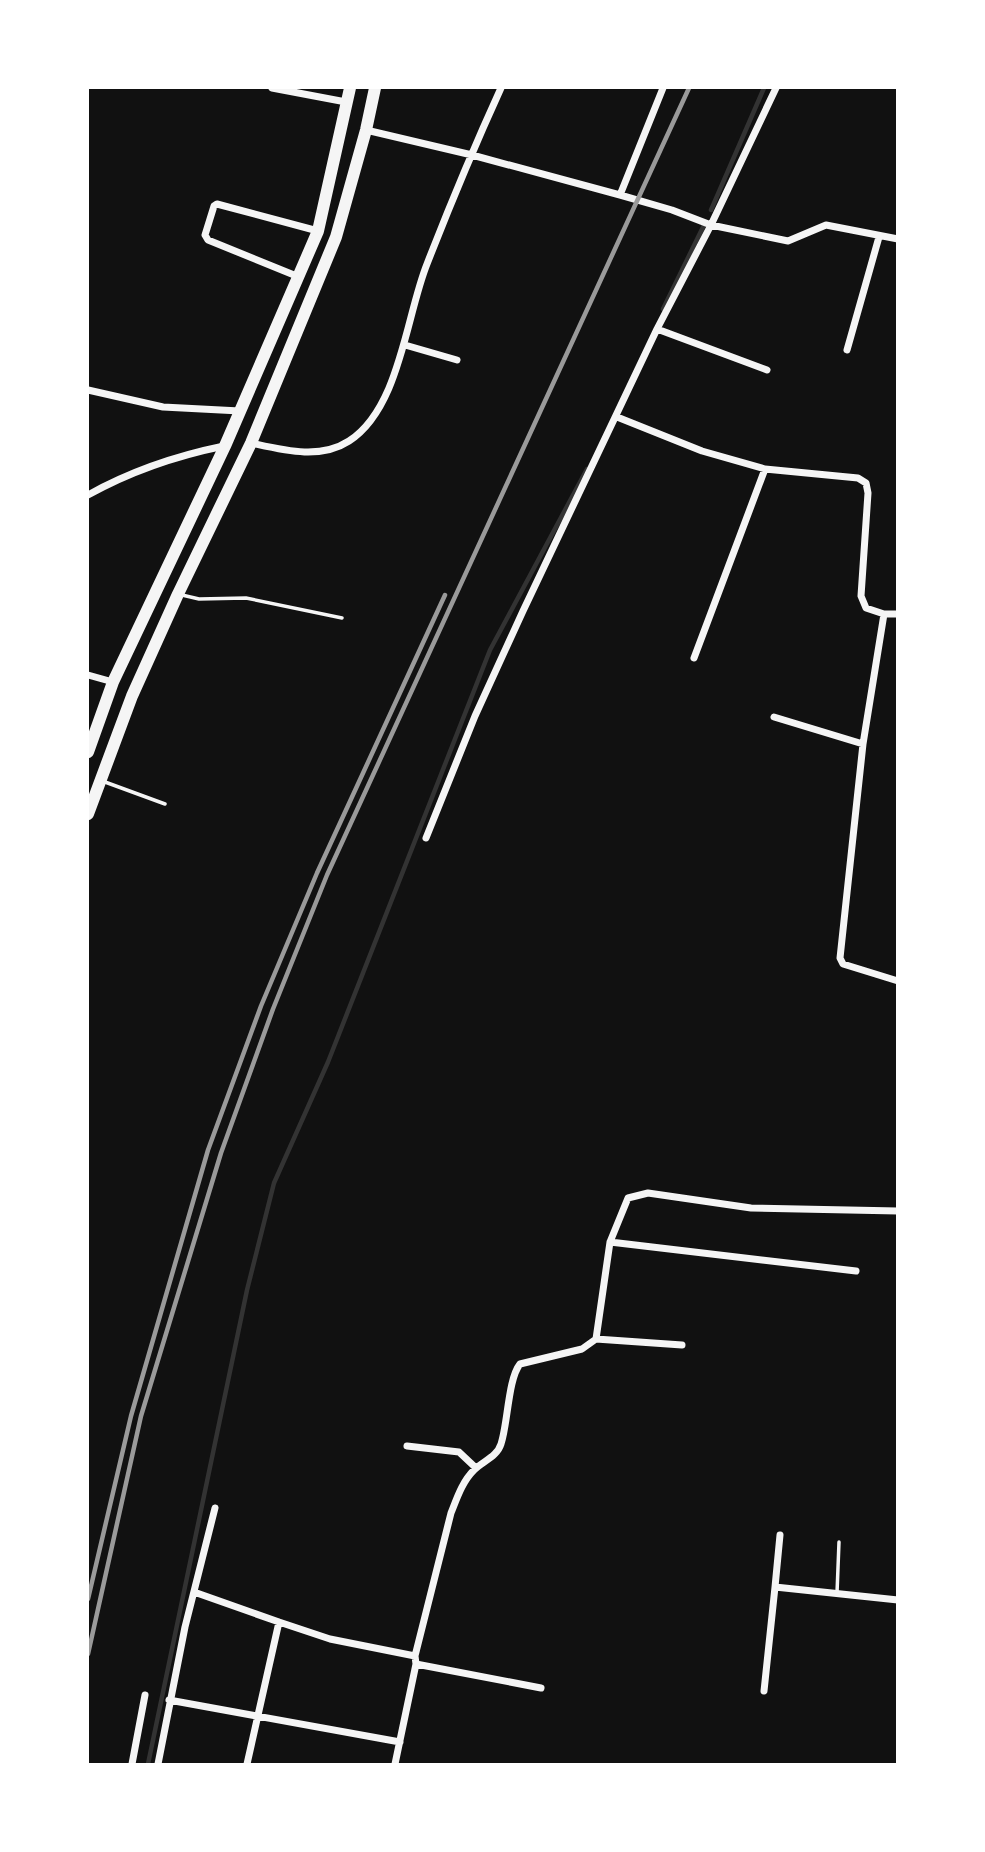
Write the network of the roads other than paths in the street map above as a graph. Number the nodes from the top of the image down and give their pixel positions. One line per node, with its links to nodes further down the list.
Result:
1 (272, 88): 7 (street)
2 (350, 88): 7 (highway)
3 (375, 88): 8 (highway)
4 (501, 88): 9 (street)
5 (663, 88): 10 (street)
6 (776, 88): 11 (street)
7 (346, 102): 12 (highway)
8 (366, 130): 9 (street); 24 (highway)
9 (472, 155): 10 (street); 17 (street)
10 (620, 195): 11 (street)
11 (707, 224): 13 (street); 16 (street)
12 (318, 231): 15 (highway); 15 (street)
13 (879, 237): 14 (street); 18 (street)
14 (898, 239)
15 (299, 277): 22 (highway)
16 (657, 329): 20 (street); 23 (street)
17 (405, 345): 19 (street); 24 (street)
18 (847, 350)
19 (457, 360)
20 (767, 370)
21 (88, 390): 22 (street)
22 (240, 411): 25 (highway)
23 (617, 416): 26 (street); 41 (street)
24 (251, 443): 28 (highway)
25 (225, 446): 27 (street); 34 (highway)
26 (765, 469): 29 (street); 32 (street)
27 (88, 495)
28 (178, 594): 31 (lane); 38 (highway)
29 (884, 614): 30 (street); 36 (street)
30 (898, 614)
31 (342, 618)
32 (694, 658)
33 (88, 675): 34 (street)
34 (113, 682): 37 (highway)
35 (774, 717): 36 (street)
36 (863, 744): 42 (street)
37 (88, 752)
38 (100, 779): 39 (lane); 40 (highway)
39 (165, 804)
40 (88, 814)
41 (426, 838)
42 (898, 981)
43 (898, 1212): 44 (street)
44 (610, 1242): 45 (street); 46 (street)
45 (856, 1271)
46 (596, 1339): 47 (street); 49 (street)
47 (682, 1345)
48 (407, 1446): 49 (street)
49 (476, 1468): 58 (street)
50 (215, 1508): 54 (street)
51 (780, 1535): 53 (street)
52 (839, 1542): 55 (lane)
53 (775, 1587): 55 (street); 60 (street)
54 (194, 1592): 57 (street); 62 (street)
55 (837, 1593): 56 (street)
56 (898, 1600)
57 (279, 1622): 58 (street); 63 (street)
58 (416, 1660): 59 (street); 64 (street)
59 (541, 1688)
60 (764, 1692)
61 (145, 1695): 65 (street)
62 (169, 1700): 63 (street); 66 (street)
63 (258, 1715): 64 (street); 67 (street)
64 (400, 1742): 68 (street)
65 (132, 1765)
66 (158, 1765)
67 (247, 1765)
68 (395, 1765)

